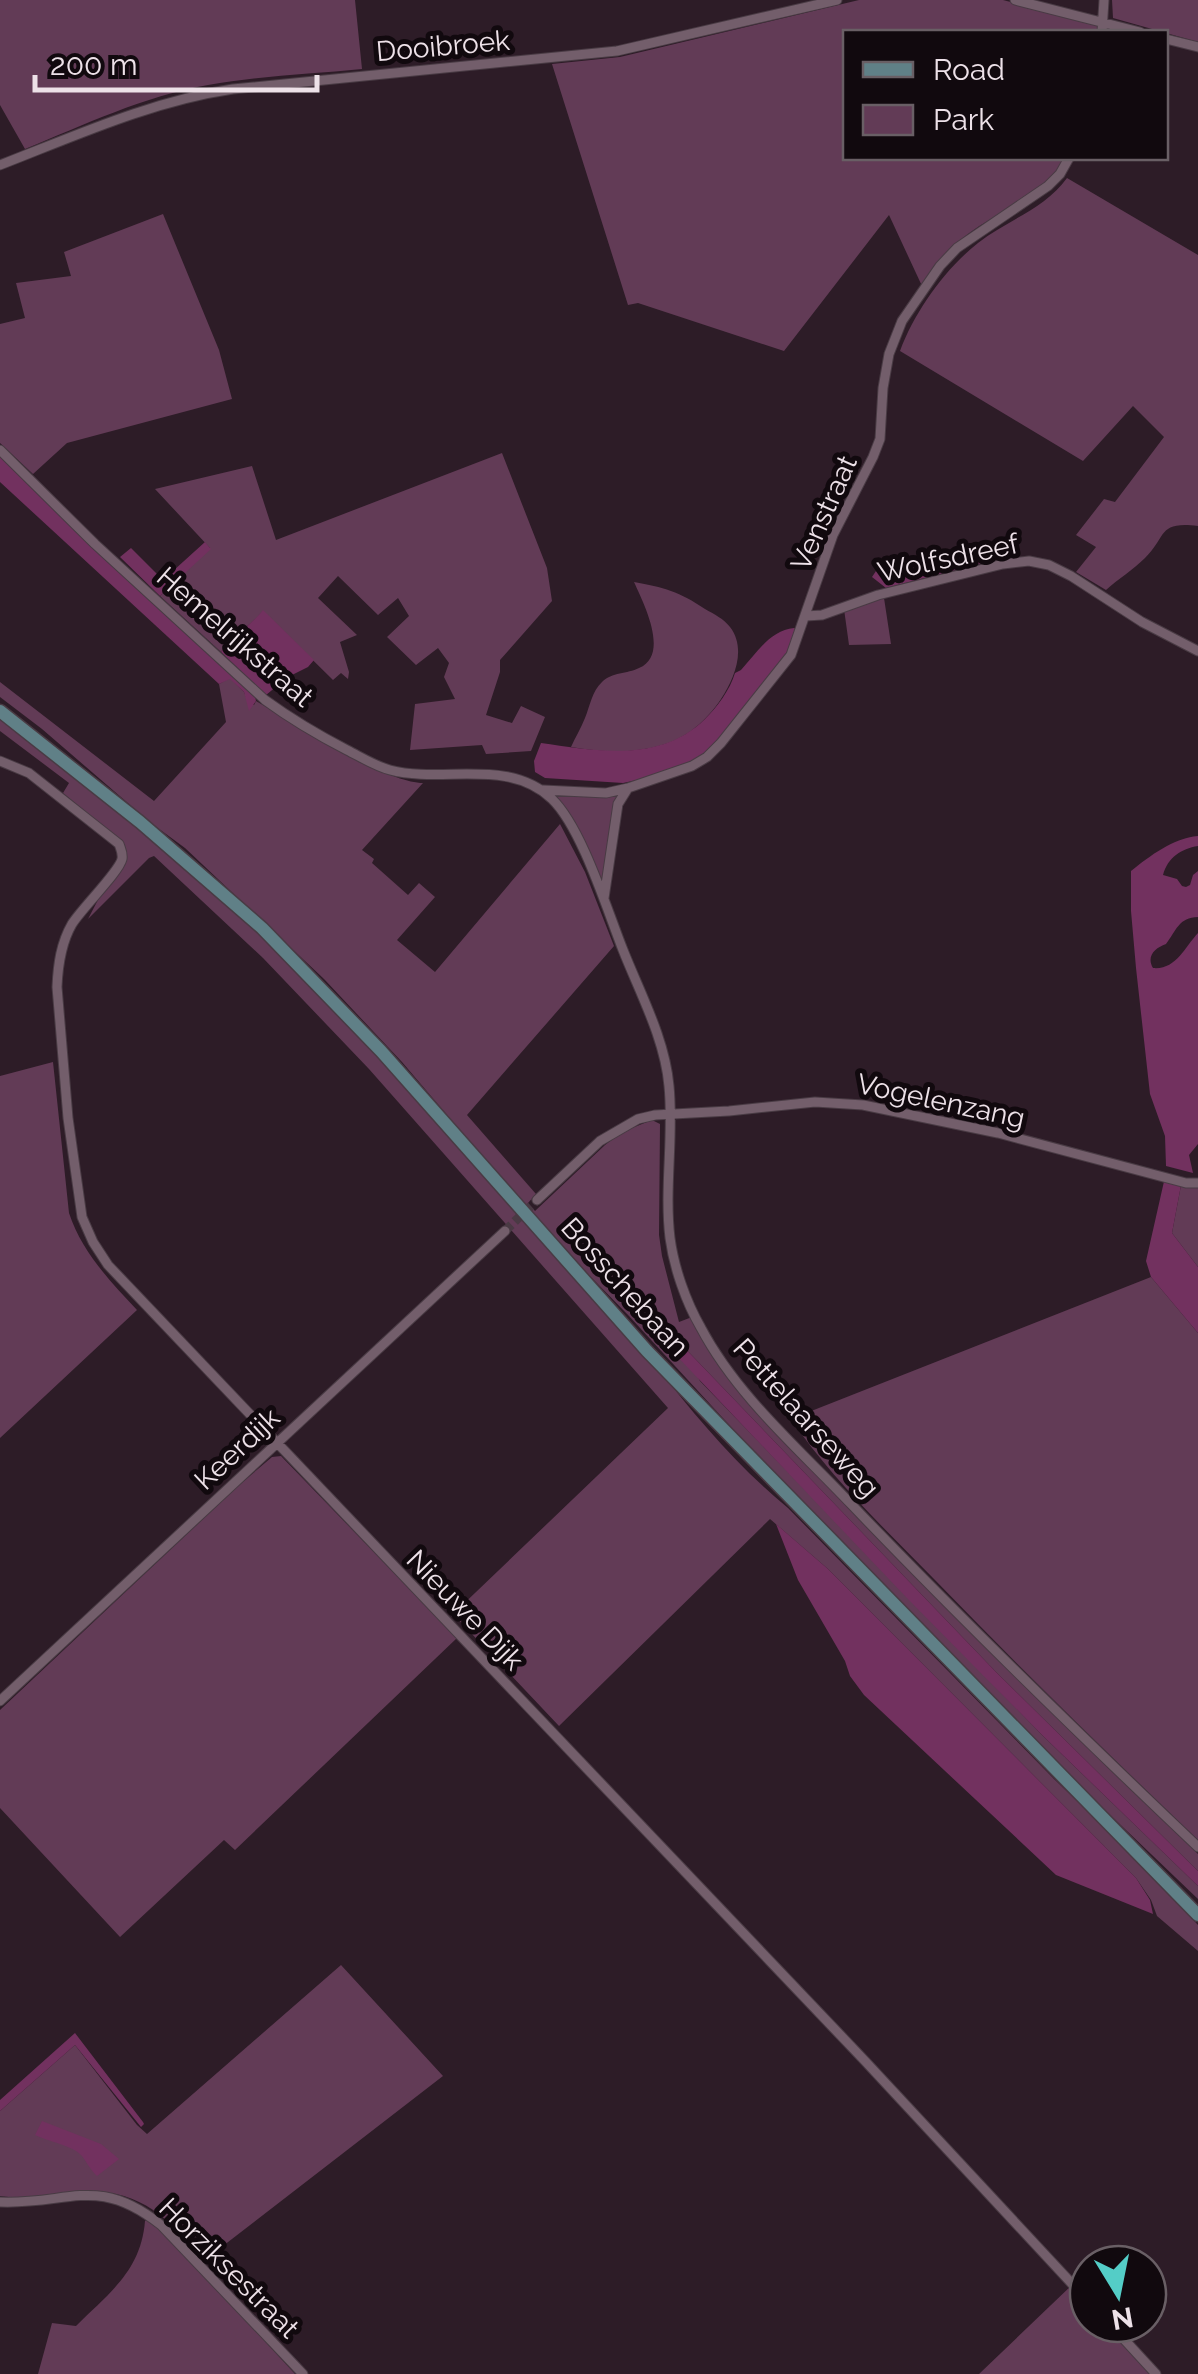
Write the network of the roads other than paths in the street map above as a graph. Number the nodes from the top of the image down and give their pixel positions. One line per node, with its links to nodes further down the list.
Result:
1 (837, 0): 8 (street, Dooibroek)
2 (1015, 0): 4 (street)
3 (1104, 0): 4 (street)
4 (1103, 28)
5 (1168, 40): 6 (street)
6 (1198, 47)
7 (1068, 160): 10 (street, Venstraat)
8 (0, 165)
9 (0, 450): 15 (street, Hemelrijkstraat)
10 (806, 616): 11 (street, Wolfsdreef); 14 (street, Venstraat)
11 (1198, 651)
12 (0, 710): 24 (main road, Bosschebaan)
13 (0, 762): 21 (street, Nieuwe Dijk)
14 (628, 788): 15 (street, Venstraat); 16 (street, Pettelaarseweg)
15 (540, 790): 16 (street, Pettelaarseweg)
16 (604, 901): 17 (street, Pettelaarseweg)
17 (670, 1114): 18 (street, Vogelenzang); 19 (street); 23 (street, Pettelaarseweg)
18 (1198, 1184)
19 (536, 1200)
20 (506, 1231): 21 (street, Keerdijk)
21 (277, 1442): 22 (street, Keerdijk); 26 (street, Nieuwe Dijk)
22 (0, 1701)
23 (1198, 1847)
24 (1198, 1915)
25 (0, 2202): 28 (street, Horziksestraat)
26 (1068, 2279)
27 (1128, 2344): 29 (street)
28 (302, 2374)
29 (1156, 2374)

